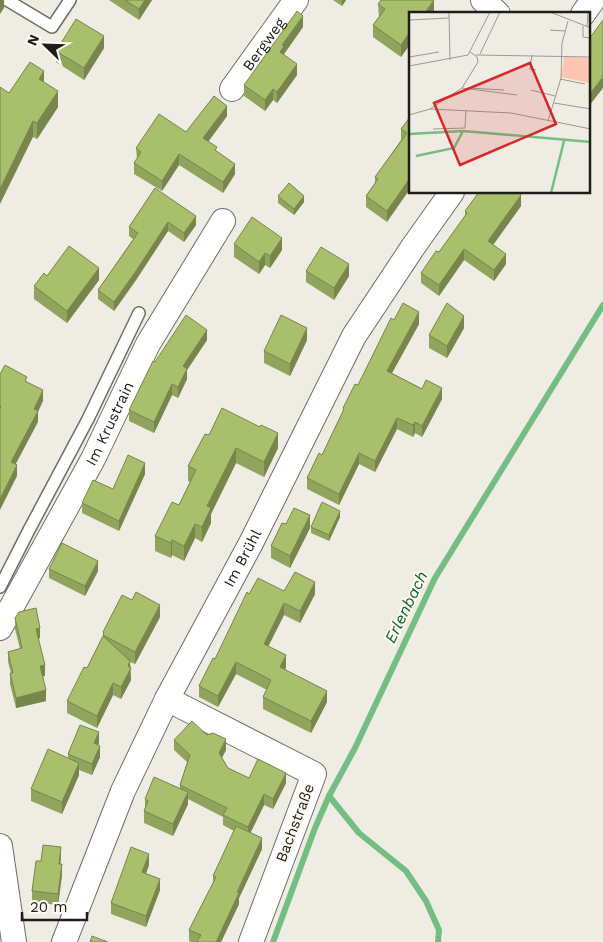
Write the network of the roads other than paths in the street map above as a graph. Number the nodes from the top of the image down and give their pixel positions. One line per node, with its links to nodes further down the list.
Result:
1 (7, 0): 2 (lane)
2 (70, 0)
3 (296, 0): 8 (street, Bergweg)
4 (483, 0): 6 (street)
5 (594, 0): 7 (street)
6 (496, 12)
7 (585, 12)
8 (232, 88)
9 (451, 194): 14 (street, Im Brühl)
10 (223, 221): 13 (street, Im Krustrain)
11 (139, 313): 12 (lane)
12 (0, 587)
13 (0, 628)
14 (168, 699): 17 (street, Im Brühl); 18 (street, Bachstraße)
15 (0, 846): 16 (street)
16 (14, 942)
17 (64, 942)
18 (251, 942)

